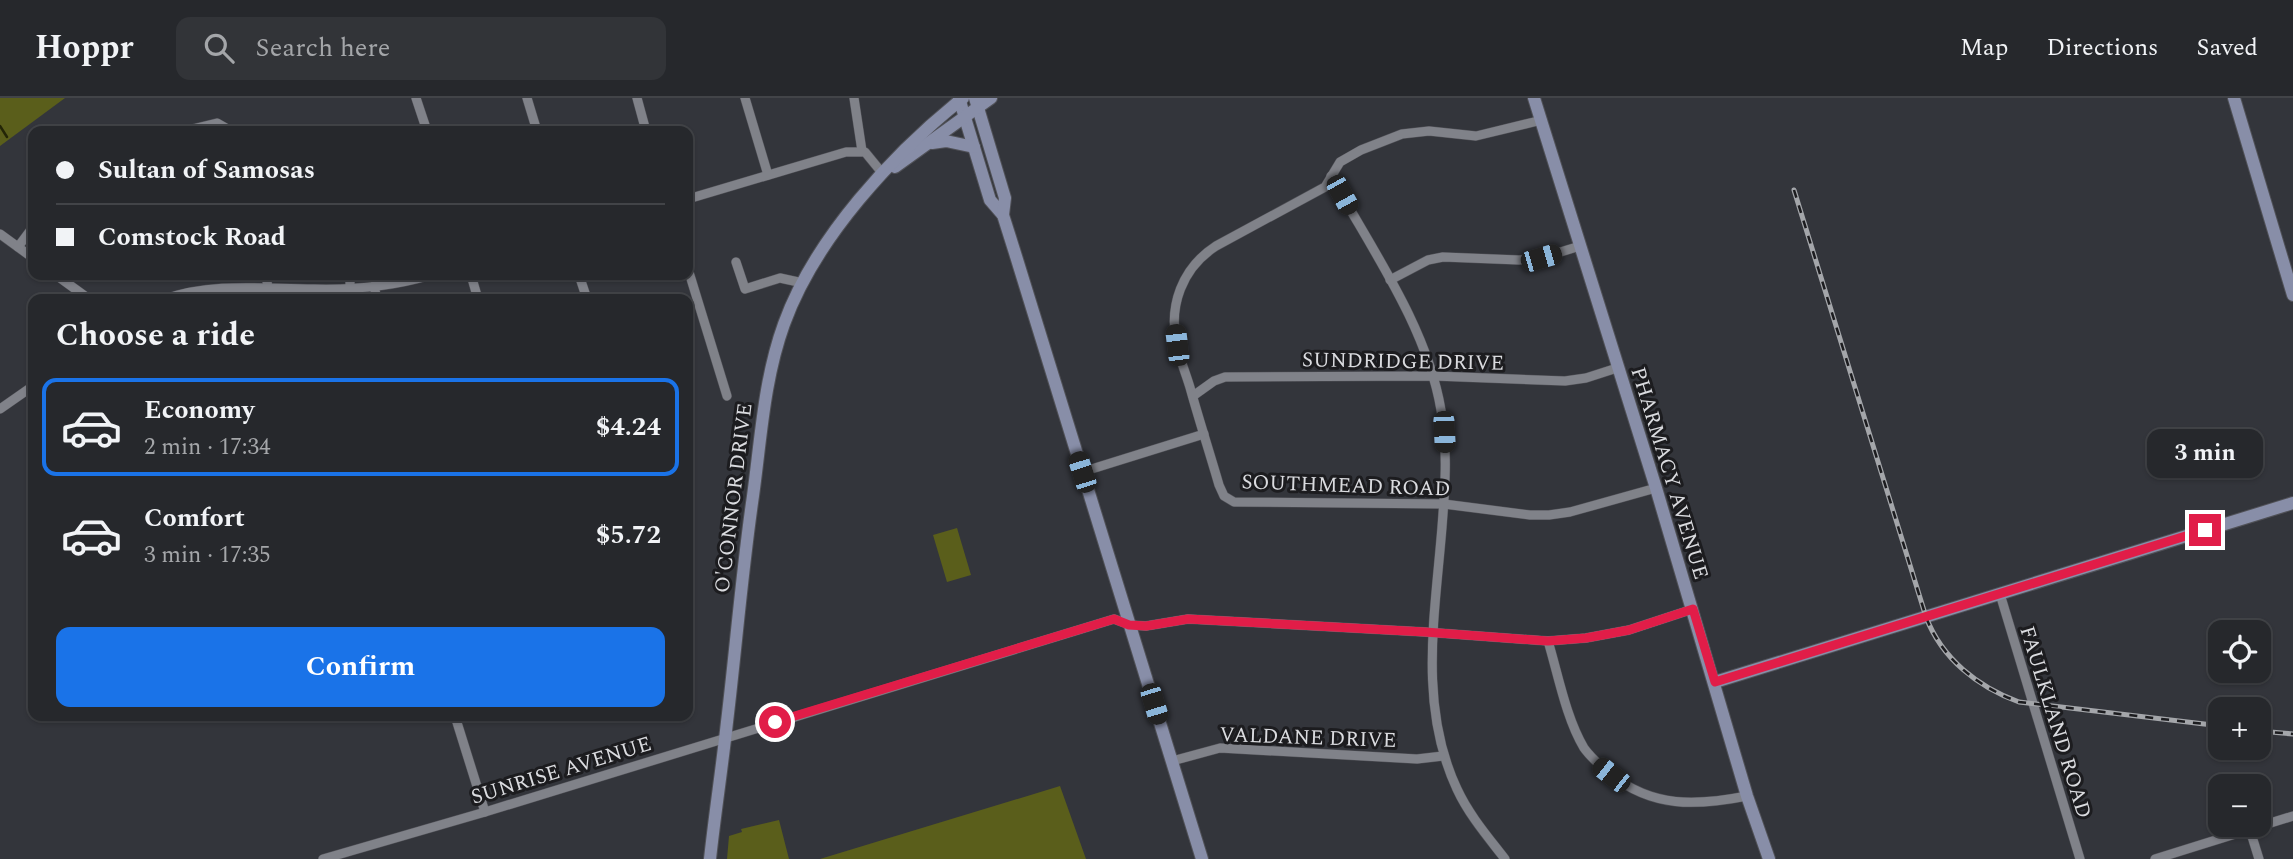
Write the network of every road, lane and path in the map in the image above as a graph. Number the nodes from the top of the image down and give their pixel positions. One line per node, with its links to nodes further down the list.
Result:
1 (416, 98): 16 (street)
2 (527, 98): 17 (street)
3 (637, 98): 18 (street)
4 (745, 98): 24 (street)
5 (854, 98): 22 (street)
6 (991, 98): 11 (main road, O'CONNOR DRIVE)
7 (996, 98): 19 (main road)
8 (1534, 98): 13 (main road, PHARMACY AVENUE)
9 (2234, 98): 47 (main road)
10 (961, 99): 12 (main road); 23 (main road, O'CONNOR DRIVE)
11 (976, 103): 12 (main road, O'CONNOR DRIVE); 19 (main road)
12 (965, 118): 20 (main road, O'CONNOR DRIVE); 21 (main road)
13 (1542, 120): 25 (street, SOUTHMEAD ROAD); 30 (main road, PHARMACY AVENUE)
14 (205, 126): 15 (street)
15 (222, 126)
16 (425, 126)
17 (535, 126)
18 (645, 126)
19 (985, 134): 27 (main road)
20 (928, 144): 21 (main road); 23 (main road, O'CONNOR DRIVE)
21 (974, 147): 27 (main road)
22 (862, 151): 23 (street); 24 (street)
23 (883, 174): 40 (main road, O'CONNOR DRIVE)
24 (768, 175): 26 (street)
25 (1331, 176): 39 (street); 52 (street, SOUTHMEAD ROAD)
26 (693, 198)
27 (1003, 215): 55 (main road)
28 (0, 234): 31 (street)
29 (28, 234): 31 (street)
30 (1580, 246): 39 (street); 48 (main road, PHARMACY AVENUE)
31 (18, 247): 32 (street)
32 (28, 254)
33 (736, 262): 40 (street)
34 (63, 280): 44 (street)
35 (267, 280): 42 (street)
36 (350, 280): 43 (street)
37 (405, 280): 41 (street)
38 (691, 280): 51 (street)
39 (1390, 280): 49 (street)
40 (803, 283): 66 (main road, O'CONNOR DRIVE)
41 (374, 286): 43 (street); 46 (street)
42 (268, 288): 43 (street); 45 (street)
43 (350, 289)
44 (82, 294)
45 (179, 294)
46 (376, 294)
47 (2293, 295)
48 (1617, 368): 49 (street, SUNDRIDGE DRIVE); 56 (main road, PHARMACY AVENUE)
49 (1434, 376): 52 (street, SUNDRIDGE DRIVE); 58 (street)
50 (28, 389): 53 (street)
51 (727, 396)
52 (1192, 396): 54 (street, SOUTHMEAD ROAD)
53 (0, 409)
54 (1203, 434): 55 (street); 58 (street, SOUTHMEAD ROAD)
55 (1082, 472): 61 (main road)
56 (1656, 488): 58 (street, SOUTHMEAD ROAD); 60 (main road, PHARMACY AVENUE)
57 (2293, 503): 59 (main road)
58 (1444, 504): 62 (street)
59 (2000, 594): 64 (main road); 80 (street, FAULKLAND ROAD)
60 (1693, 609): 63 (street, SUNRISE AVENUE); 64 (main road, PHARMACY AVENUE)
61 (1129, 625): 62 (street, SUNRISE AVENUE); 66 (street, SUNRISE AVENUE); 68 (main road)
62 (1434, 632): 63 (street, SUNRISE AVENUE); 67 (street)
63 (1548, 641): 69 (street)
64 (1715, 682): 69 (main road, PHARMACY AVENUE)
65 (457, 721): 70 (street)
66 (725, 737): 70 (street, SUNRISE AVENUE); 76 (main road, O'CONNOR DRIVE)
67 (1443, 756): 68 (street, VALDANE DRIVE); 78 (street)
68 (1172, 761): 77 (main road)
69 (1748, 796): 79 (main road, PHARMACY AVENUE)
70 (485, 812): 75 (street, SUNRISE AVENUE)
71 (2293, 817): 72 (street)
72 (2271, 824)
73 (2227, 837): 81 (street)
74 (2252, 837): 82 (street)
75 (323, 859)
76 (710, 859)
77 (1202, 859)
78 (1505, 859)
79 (1769, 859)
80 (2080, 859)
81 (2155, 859)
82 (2259, 859)

